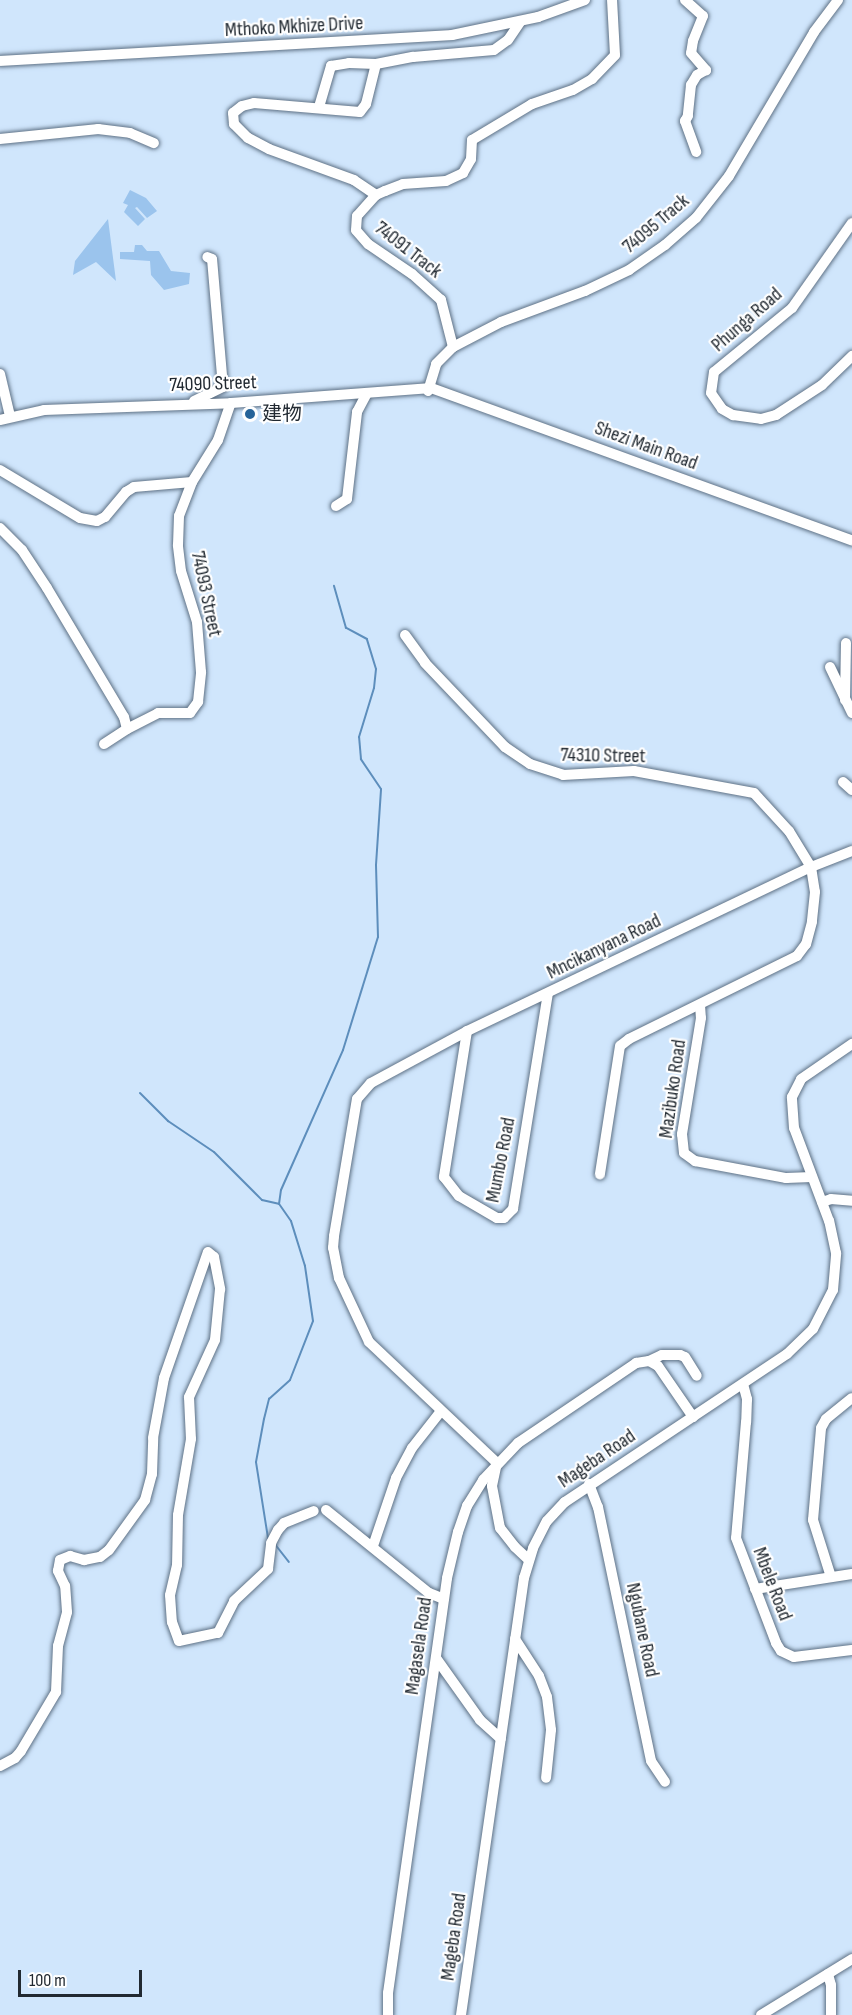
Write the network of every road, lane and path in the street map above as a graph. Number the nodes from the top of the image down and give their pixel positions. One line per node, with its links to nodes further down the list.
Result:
1 (585, 0): 5 (street, Mthoko Mkhize Drive)
2 (612, 0): 12 (street, 74091 Track)
3 (686, 0): 11 (street)
4 (838, 0): 15 (street, 74095 Track)
5 (521, 21): 6 (street, Mthoko Mkhize Drive); 7 (street)
6 (0, 61)
7 (376, 64): 8 (street); 8 (street)
8 (319, 107): 12 (street)
9 (0, 139): 10 (street)
10 (154, 143)
11 (696, 152)
12 (376, 195): 15 (street, 74091 Track)
13 (852, 223): 16 (street, Phunga Road)
14 (207, 257): 20 (street)
15 (453, 347): 18 (street, 74095 Track)
16 (850, 363)
17 (0, 374): 22 (street)
18 (428, 390): 19 (street, 74090 Street); 27 (street, Shezi Main Road)
19 (367, 393): 21 (street, 74090 Street); 25 (street)
20 (191, 403): 21 (street, 74090 Street); 22 (street, 74090 Street)
21 (231, 403): 24 (street, 74093 Street)
22 (5, 418)
23 (0, 470): 24 (street)
24 (192, 482): 33 (street, 74093 Street)
25 (336, 506)
26 (0, 528): 33 (street)
27 (852, 540)
28 (405, 635): 36 (street, 74310 Street)
29 (846, 643): 31 (street)
30 (830, 668): 31 (street)
31 (845, 700): 32 (street)
32 (852, 713)
33 (127, 729): 34 (street)
34 (104, 744)
35 (852, 851): 36 (street)
36 (811, 867): 37 (street, Mncikanyana Road); 38 (street)
37 (548, 994): 39 (street, Mncikanyana Road); 39 (street, Mumbo Road)
38 (700, 1005): 41 (street); 42 (street, Mazibuko Road)
39 (467, 1031): 49 (street, Mncikanyana Road)
40 (852, 1044): 42 (street, Mageba Road)
41 (600, 1174)
42 (812, 1177): 44 (street, Mageba Road)
43 (852, 1201): 44 (street)
44 (822, 1202): 47 (street, Mageba Road)
45 (649, 1360): 46 (street); 50 (street); 51 (street, Magasela Road)
46 (697, 1376)
47 (743, 1384): 50 (street, Mageba Road); 59 (street, Mbele Road)
48 (852, 1398): 58 (street)
49 (441, 1411): 51 (street, Mncikanyana Road); 55 (street)
50 (693, 1417): 52 (street, Mageba Road)
51 (497, 1462): 56 (street); 60 (street, Magasela Road)
52 (589, 1484): 56 (street, Mageba Road); 67 (street, Ngubane Road)
53 (326, 1510): 55 (street)
54 (314, 1511): 65 (street)
55 (373, 1546): 60 (street)
56 (529, 1560): 61 (street, Mageba Road)
57 (852, 1574): 58 (street)
58 (831, 1577): 59 (street)
59 (755, 1589): 62 (street, Mbele Road)
60 (444, 1599): 63 (street, Magasela Road)
61 (515, 1639): 64 (street, Mageba Road); 66 (street)
62 (852, 1650)
63 (436, 1658): 64 (street); 70 (street, Magasela Road)
64 (501, 1739): 71 (street, Mageba Road)
65 (0, 1766)
66 (546, 1778)
67 (664, 1782)
68 (852, 1959): 69 (street)
69 (828, 1974): 72 (street); 73 (street)
70 (388, 2015)
71 (461, 2015)
72 (761, 2015)
73 (831, 2015)

